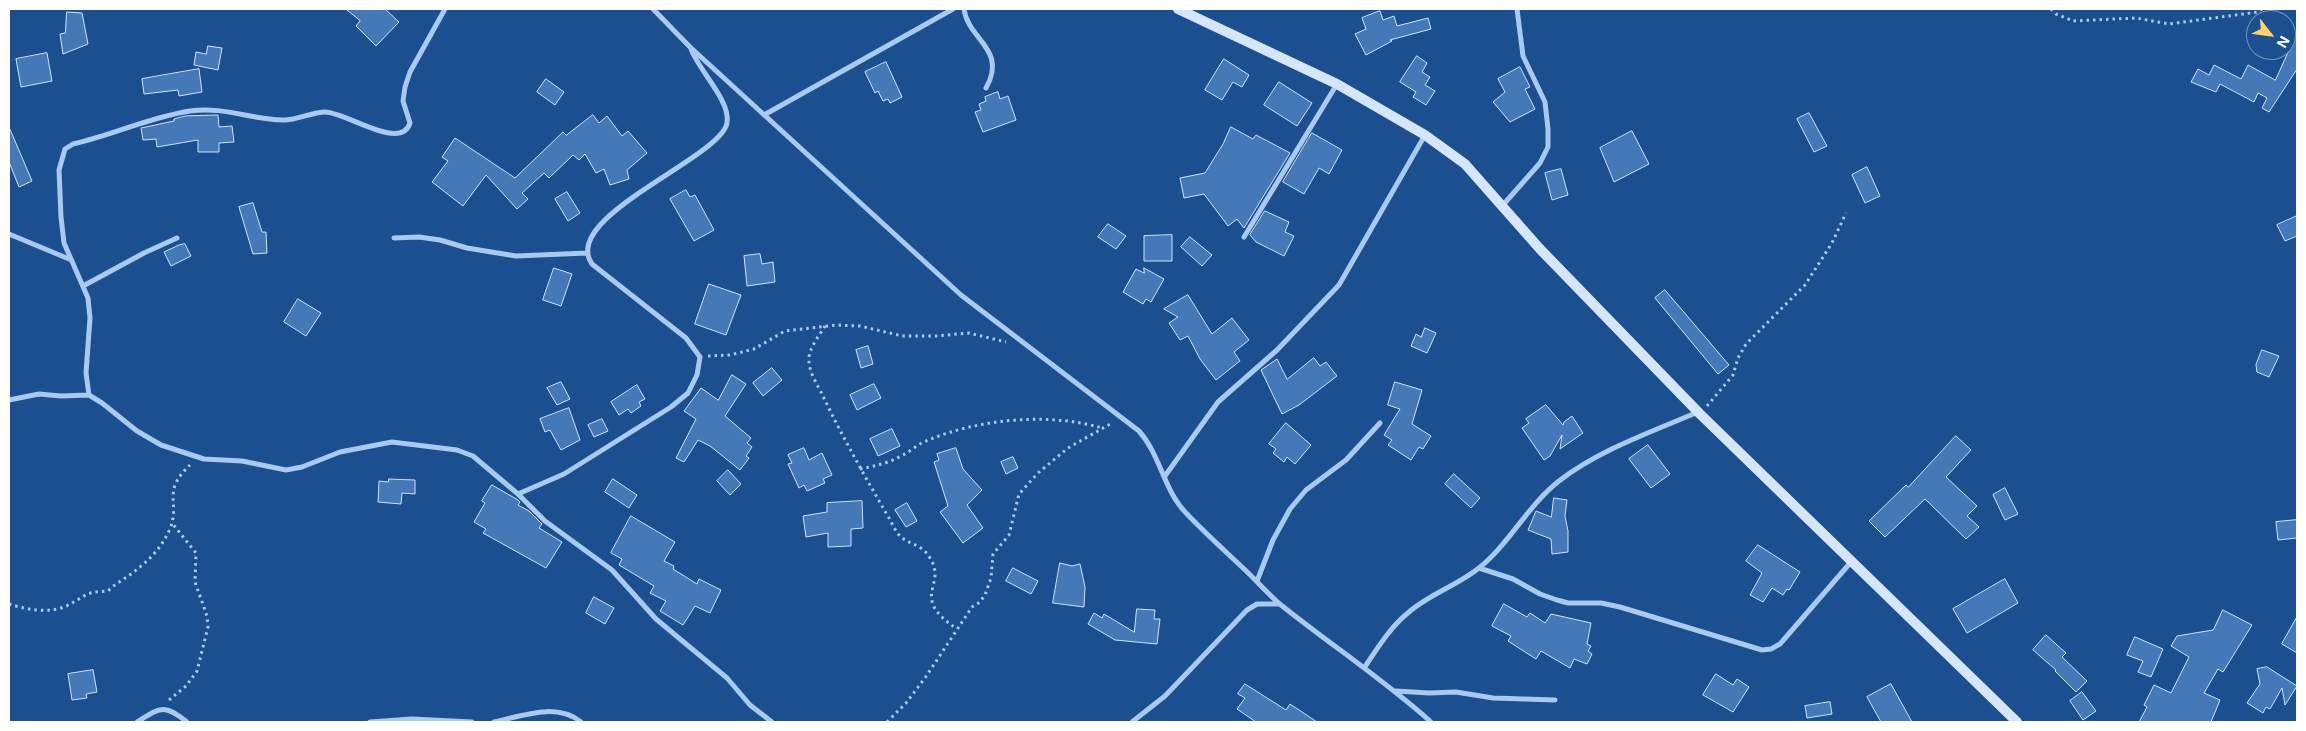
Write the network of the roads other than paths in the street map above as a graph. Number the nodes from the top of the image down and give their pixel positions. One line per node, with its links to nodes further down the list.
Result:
1 (445, 9): 18 (street)
2 (653, 9): 7 (street)
3 (953, 9): 10 (street)
4 (964, 9): 9 (street)
5 (1178, 9): 8 (street)
6 (1517, 9): 12 (street)
7 (690, 46): 10 (street); 17 (street)
8 (1337, 84): 11 (street); 14 (street)
9 (986, 88)
10 (764, 115): 24 (street)
11 (1425, 134): 12 (street); 24 (street)
12 (1503, 205): 22 (street)
13 (9, 234): 18 (street)
14 (1244, 237)
15 (177, 238): 19 (street)
16 (394, 238): 17 (street)
17 (587, 253): 25 (street)
18 (69, 259): 19 (street)
19 (83, 286): 20 (street)
20 (89, 395): 21 (street); 25 (street)
21 (9, 400)
22 (1699, 413): 26 (street); 27 (street)
23 (1380, 423): 28 (street)
24 (1165, 476): 28 (street)
25 (518, 494): 33 (street)
26 (1852, 561): 27 (street); 44 (street)
27 (1479, 568): 30 (street)
28 (1257, 581): 29 (street)
29 (1279, 604): 30 (street); 42 (street)
30 (1364, 668): 31 (street)
31 (1396, 691): 32 (street); 43 (street)
32 (1555, 700)
33 (761, 716): 40 (street); 41 (street)
34 (137, 722): 35 (street)
35 (187, 722)
36 (370, 722): 37 (street)
37 (472, 722)
38 (494, 722): 39 (street)
39 (580, 722)
40 (757, 722)
41 (772, 722)
42 (1132, 722)
43 (1431, 722)
44 (2017, 722)

